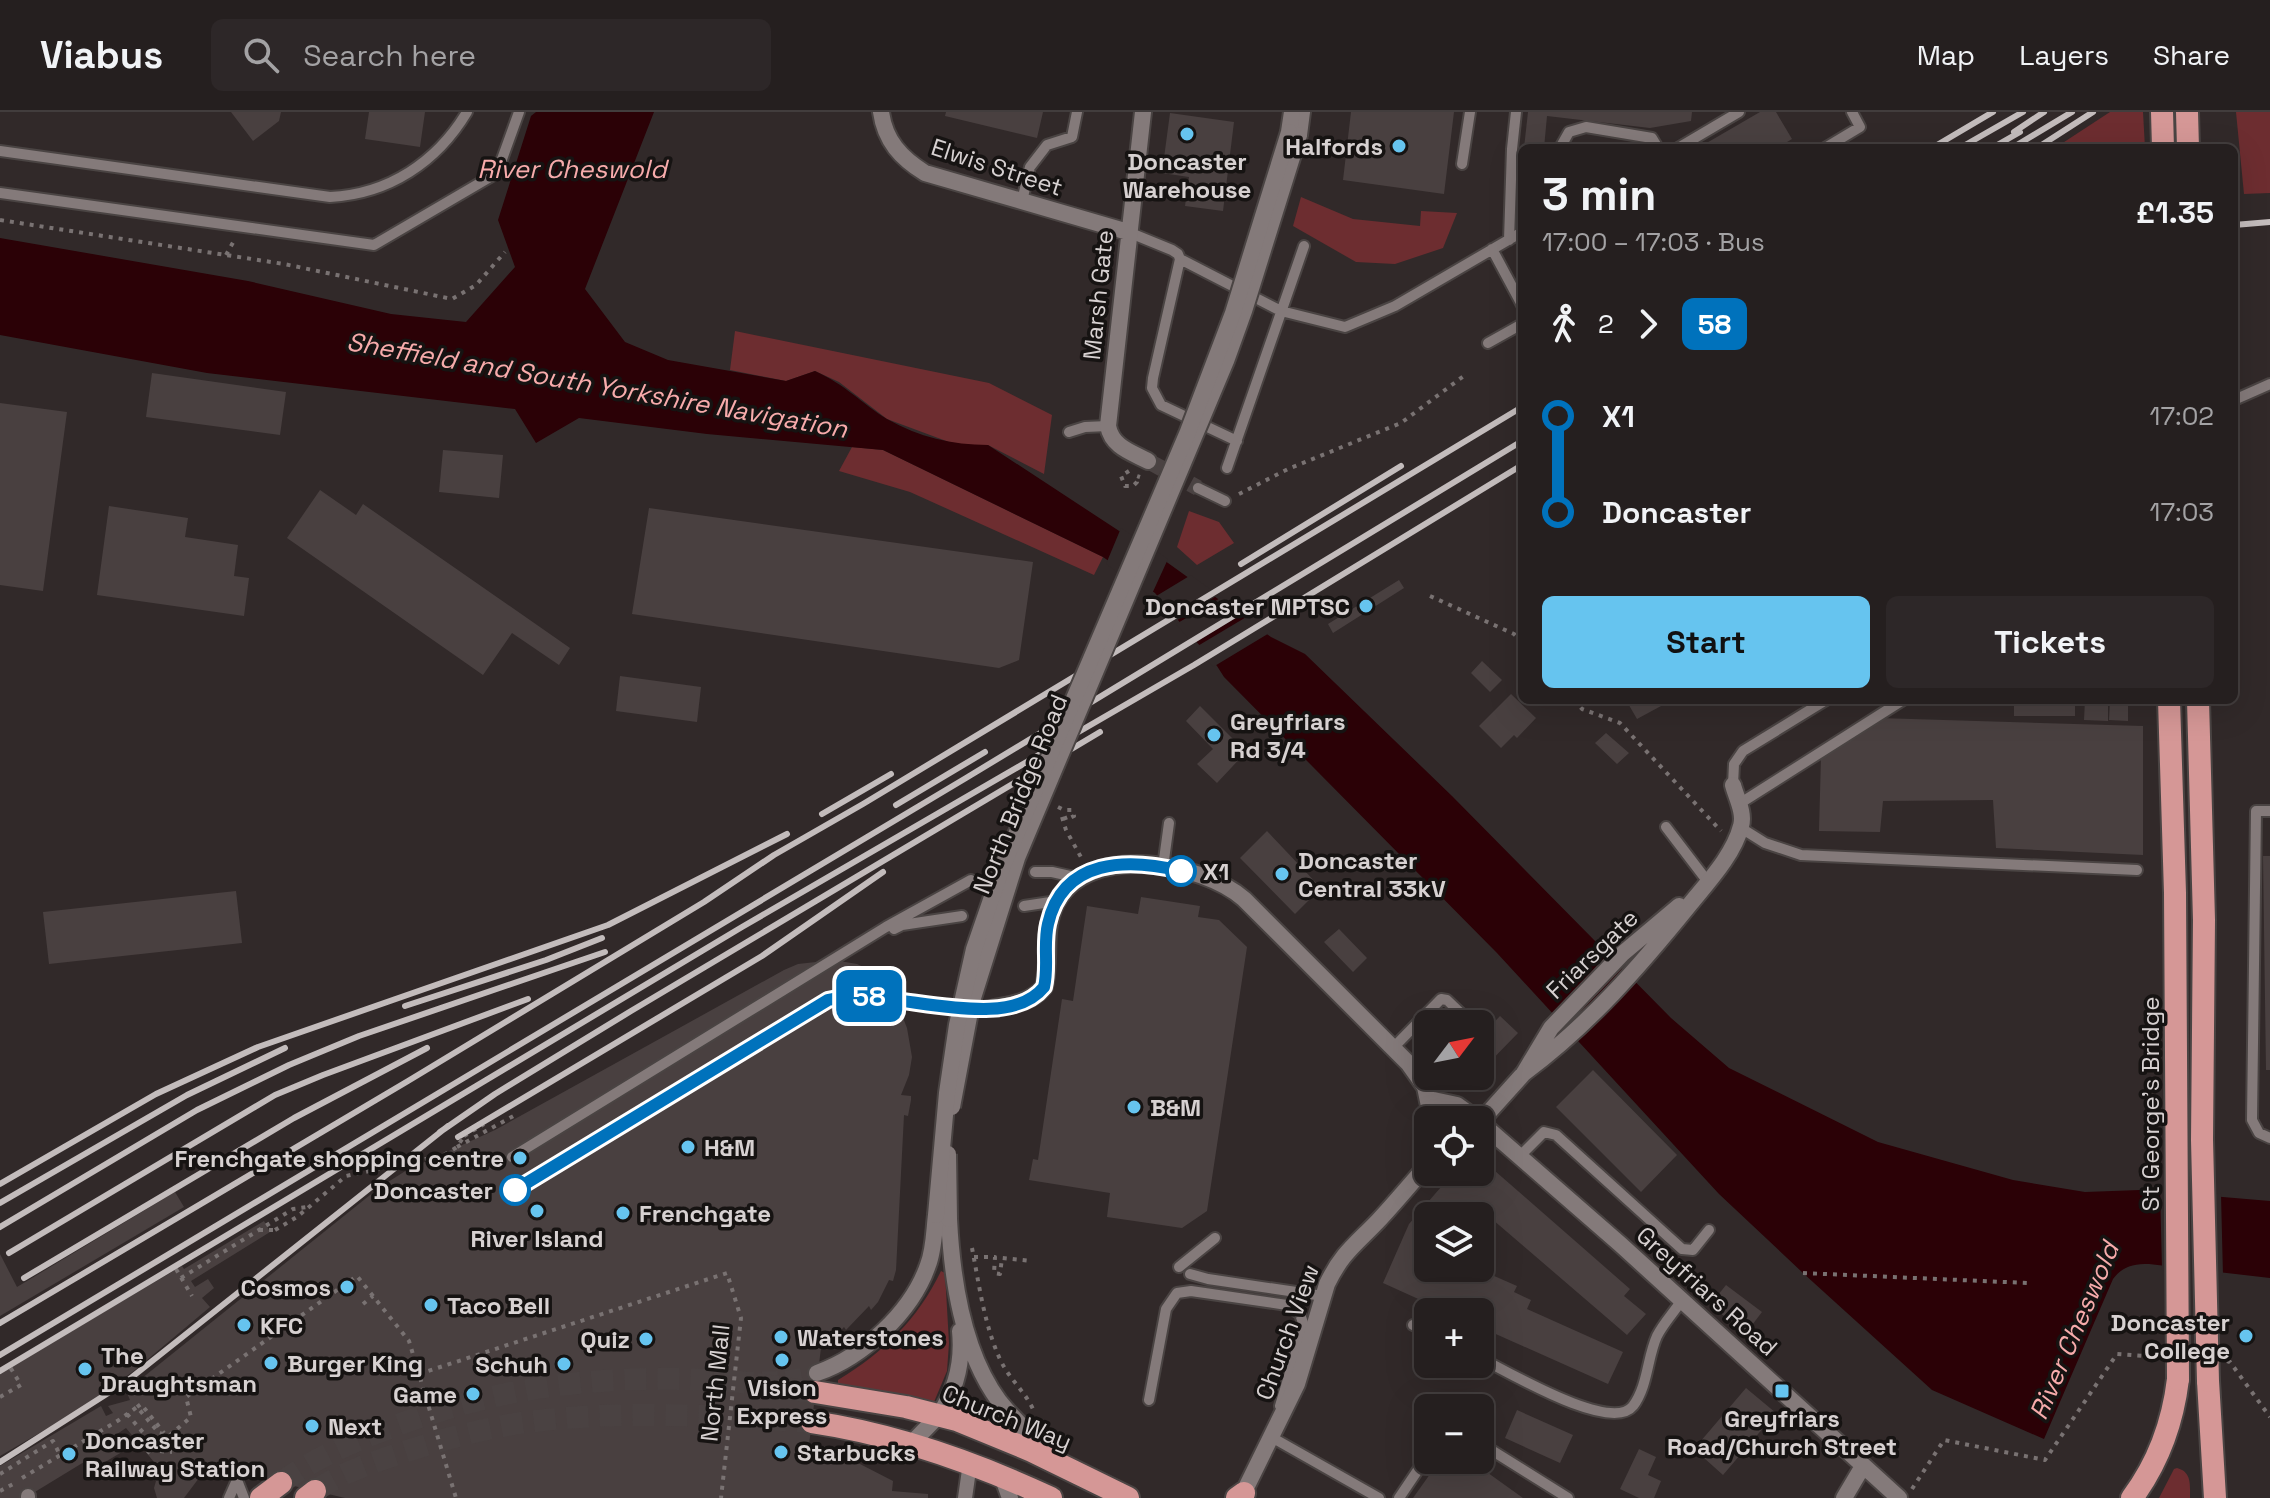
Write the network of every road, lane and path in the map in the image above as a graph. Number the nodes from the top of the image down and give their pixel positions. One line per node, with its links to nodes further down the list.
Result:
1 (467, 112): 21 (lane)
2 (519, 112): 23 (lane)
3 (881, 112): 24 (street, Elwis Street)
4 (1077, 112): 24 (lane)
5 (1143, 112): 26 (street, Marsh Gate)
6 (1292, 112): 14 (street, North Bridge Road)
7 (1302, 112): 14 (street, North Bridge Road)
8 (1470, 112): 22 (lane)
9 (1516, 112): 28 (lane)
10 (1739, 112): 17 (lane)
11 (1852, 112): 18 (lane)
12 (2162, 112): 19 (highway)
13 (2187, 112): 20 (highway)
14 (1294, 133): 93 (street, North Bridge Road, bridge)
15 (1562, 144): 16 (lane)
16 (1656, 144)
17 (1685, 144)
18 (1832, 144)
19 (2163, 144)
20 (2188, 144)
21 (0, 151)
22 (1462, 164)
23 (0, 193)
24 (1022, 201): 26 (street, Elwis Street)
25 (0, 220): 31 (path)
26 (1128, 232): 32 (lane); 40 (street, Marsh Gate)
27 (1518, 234): 28 (lane)
28 (1509, 240): 30 (lane)
29 (1304, 246): 34 (lane)
30 (1492, 249): 33 (lane); 34 (lane)
31 (505, 252)
32 (1180, 259): 34 (lane); 42 (lane)
33 (1518, 298)
34 (1281, 311): 42 (lane)
35 (1518, 326): 36 (lane)
36 (1488, 343)
37 (1465, 375): 48 (path)
38 (2270, 384): 39 (lane)
39 (2238, 398)
40 (1108, 426): 41 (lane); 43 (street)
41 (1069, 432)
42 (1237, 441): 44 (lane)
43 (1148, 461)
44 (1227, 468)
45 (1132, 471): 46 (path)
46 (1137, 476)
47 (1198, 488): 48 (lane)
48 (1225, 501)
49 (1430, 596): 50 (path)
50 (1518, 638)
51 (1578, 704): 63 (path)
52 (1819, 704): 56 (lane)
53 (1897, 704): 57 (lane)
54 (2169, 704): 158 (highway, St George's Bridge, bridge)
55 (2198, 704): 115 (highway, bridge)
56 (1733, 785): 57 (street)
57 (1739, 804): 62 (street)
58 (1064, 810): 67 (path)
59 (2270, 811): 88 (lane)
60 (1169, 823): 64 (lane)
61 (1666, 827): 69 (lane)
62 (1741, 828): 63 (street, Friarsgate); 65 (lane)
63 (1733, 844): 69 (street, Friarsgate)
64 (1163, 867): 67 (street); 79 (street)
65 (2137, 870)
66 (1035, 872): 67 (lane)
67 (1084, 875): 70 (street)
68 (971, 880): 72 (lane)
69 (1708, 882): 80 (street, Friarsgate); 80 (street, Friarsgate)
70 (1057, 901): 71 (lane); 75 (street)
71 (1024, 906)
72 (962, 916)
73 (895, 1000): 74 (lane)
74 (937, 1007)
75 (994, 1008)
76 (1430, 1010): 77 (lane)
77 (1457, 1010)
78 (1414, 1027): 79 (lane)
79 (1393, 1048): 81 (street)
80 (1524, 1073): 84 (street, Friarsgate)
81 (1429, 1099): 82 (street); 83 (street, Greyfriars Road)
82 (1430, 1106)
83 (1458, 1106)
84 (1494, 1106)
85 (517, 1114): 89 (path)
86 (484, 1124): 89 (path, bridge)
87 (1494, 1133): 90 (street, Greyfriars Road)
88 (2270, 1138)
89 (457, 1147): 92 (path, bridge)
90 (1520, 1156): 95 (lane); 110 (street, Greyfriars Road)
91 (1414, 1180): 109 (street, Church View)
92 (307, 1207): 94 (path, bridge); 94 (path, bridge)
93 (942, 1217): 106 (street, North Bridge Road); 117 (street, North Bridge Road)
94 (259, 1230): 104 (path)
95 (1709, 1230)
96 (1215, 1238): 100 (lane)
97 (970, 1242): 98 (path)
98 (974, 1257): 99 (path); 120 (path)
99 (1032, 1261)
100 (1179, 1267)
101 (176, 1269): 104 (path)
102 (1803, 1273): 105 (path)
103 (1190, 1274): 109 (lane)
104 (181, 1278): 107 (path)
105 (2027, 1283)
106 (956, 1290): 122 (street); 138 (street, North Bridge Road)
107 (192, 1296)
108 (373, 1296): 111 (path); 116 (path); 125 (path)
109 (1323, 1296): 126 (street, Church View)
110 (1682, 1300): 113 (lane); 134 (street, Greyfriars Road)
111 (363, 1304)
112 (2160, 1357): 157 (path)
113 (1494, 1365)
114 (10, 1367): 118 (path)
115 (2212, 1371): 123 (path); 159 (highway)
116 (419, 1374): 146 (path); 147 (path, North Mall)
117 (816, 1382): 122 (highway, Church Way)
118 (0, 1397)
119 (1149, 1400): 126 (lane)
120 (1034, 1413)
121 (127, 1414): 125 (path); 127 (path); 132 (path)
122 (939, 1415): 128 (street); 138 (highway, Church Way)
123 (2270, 1417)
124 (812, 1422): 128 (highway)
125 (165, 1434): 127 (path)
126 (1273, 1438): 142 (street, Church View); 152 (lane)
127 (154, 1445): 129 (path); 131 (path)
128 (910, 1445): 133 (highway)
129 (172, 1452)
130 (1494, 1452): 154 (lane)
131 (147, 1453)
132 (61, 1455): 135 (path); 140 (path)
133 (970, 1463): 137 (highway); 148 (street)
134 (1863, 1466): 155 (street); 156 (street, Greyfriars Road)
135 (0, 1474)
136 (1415, 1474): 153 (lane)
137 (1002, 1476): 149 (street); 150 (highway)
138 (1088, 1479): 141 (highway, Church Way)
139 (281, 1483): 145 (highway)
140 (0, 1491)
141 (1121, 1494): 151 (highway, Church Way)
142 (1241, 1496)
143 (229, 1498): 144 (lane)
144 (244, 1498)
145 (261, 1498)
146 (456, 1498)
147 (721, 1498)
148 (965, 1498)
149 (1010, 1498)
150 (1051, 1498)
151 (1145, 1498)
152 (1379, 1498)
153 (1399, 1498)
154 (1568, 1498)
155 (1844, 1498)
156 (1899, 1498)
157 (1907, 1498)
158 (2132, 1498)
159 (2215, 1498)

